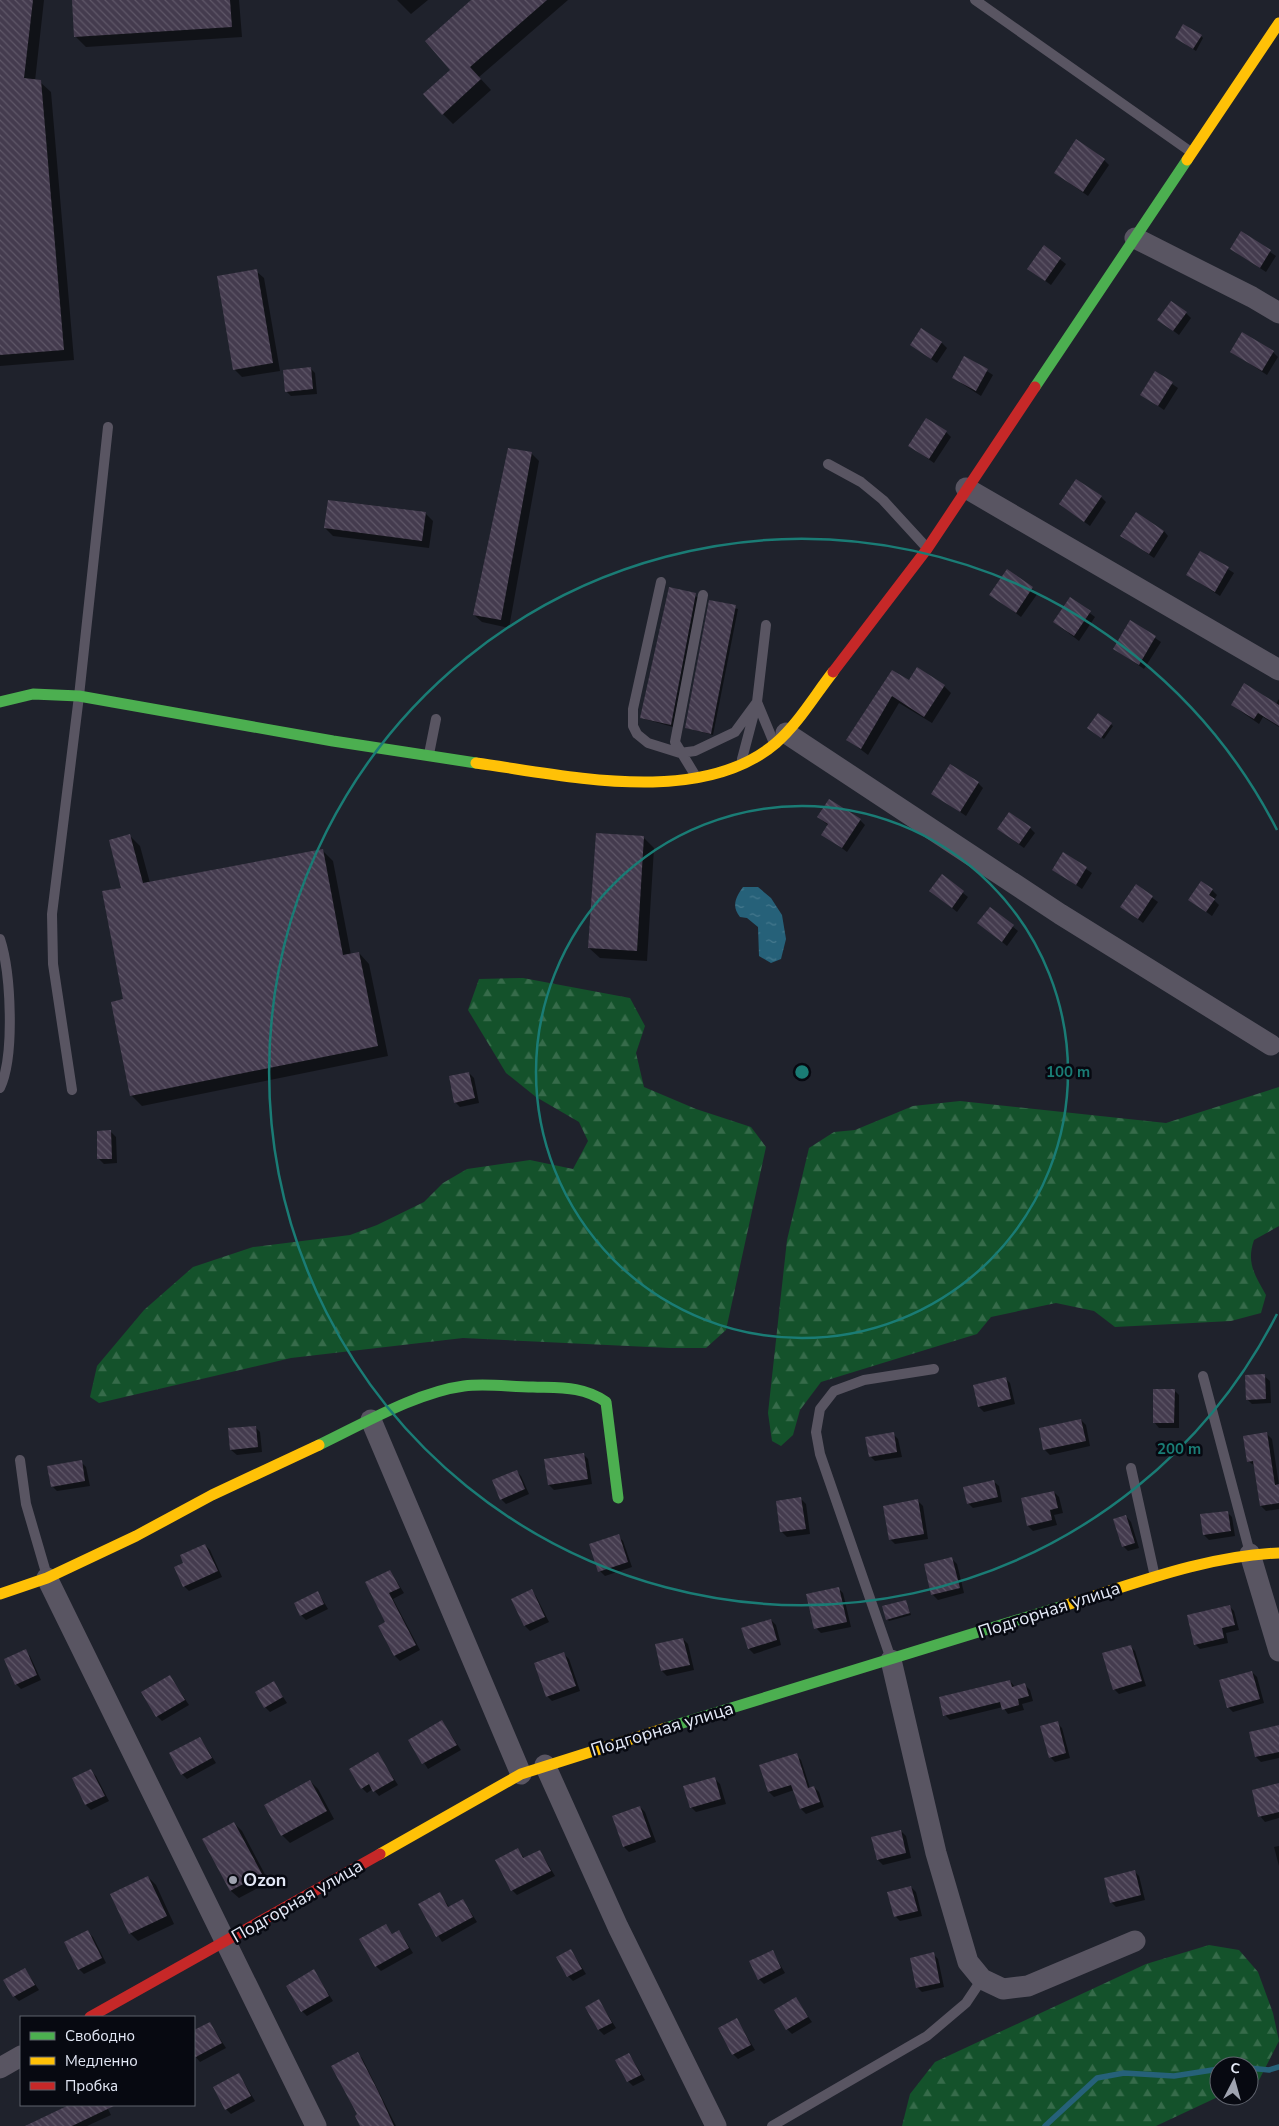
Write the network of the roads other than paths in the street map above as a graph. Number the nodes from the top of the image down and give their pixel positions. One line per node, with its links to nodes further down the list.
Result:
1 (974, 0): 3 (lane)
2 (1279, 23): 3 (street)
3 (1194, 154): 4 (street)
4 (1135, 238): 5 (street); 8 (street)
5 (1279, 313)
6 (108, 427): 14 (lane)
7 (828, 464): 9 (lane)
8 (966, 488): 9 (street); 13 (street)
9 (927, 548): 18 (street)
10 (661, 582): 19 (lane)
11 (704, 594): 19 (lane)
12 (766, 625): 16 (lane)
13 (1279, 670)
14 (79, 696): 15 (street); 20 (street); 26 (lane)
15 (0, 702)
16 (757, 702): 18 (lane); 19 (lane); 21 (lane)
17 (436, 718): 20 (lane)
18 (781, 740): 21 (street); 24 (street)
19 (680, 753): 22 (lane)
20 (429, 757): 22 (street)
21 (742, 762): 22 (street)
22 (696, 776)
23 (0, 939): 25 (lane)
24 (1271, 1045)
25 (0, 1088)
26 (72, 1090)
27 (934, 1369): 39 (lane)
28 (1203, 1376): 34 (lane)
29 (371, 1420): 32 (street); 36 (street); 41 (street)
30 (20, 1460): 36 (lane)
31 (1131, 1468): 35 (lane)
32 (618, 1498)
33 (1279, 1553): 34 (street, Подгорная улица)
34 (1250, 1554): 35 (street, Подгорная улица); 38 (street)
35 (1155, 1577): 39 (street, Подгорная улица)
36 (48, 1578): 37 (street); 43 (street)
37 (0, 1594)
38 (1279, 1650)
39 (891, 1660): 40 (street, Подгорная улица); 44 (street)
40 (545, 1764): 41 (street, Подгорная улица); 49 (street)
41 (521, 1774): 43 (street, Подгорная улица)
42 (1135, 1941): 44 (street)
43 (225, 1942): 45 (street, Подгорная улица); 48 (street)
44 (982, 1979): 50 (lane)
45 (92, 2016)
46 (20, 2057): 47 (street)
47 (0, 2068)
48 (316, 2126)
49 (716, 2126)
50 (772, 2126)

